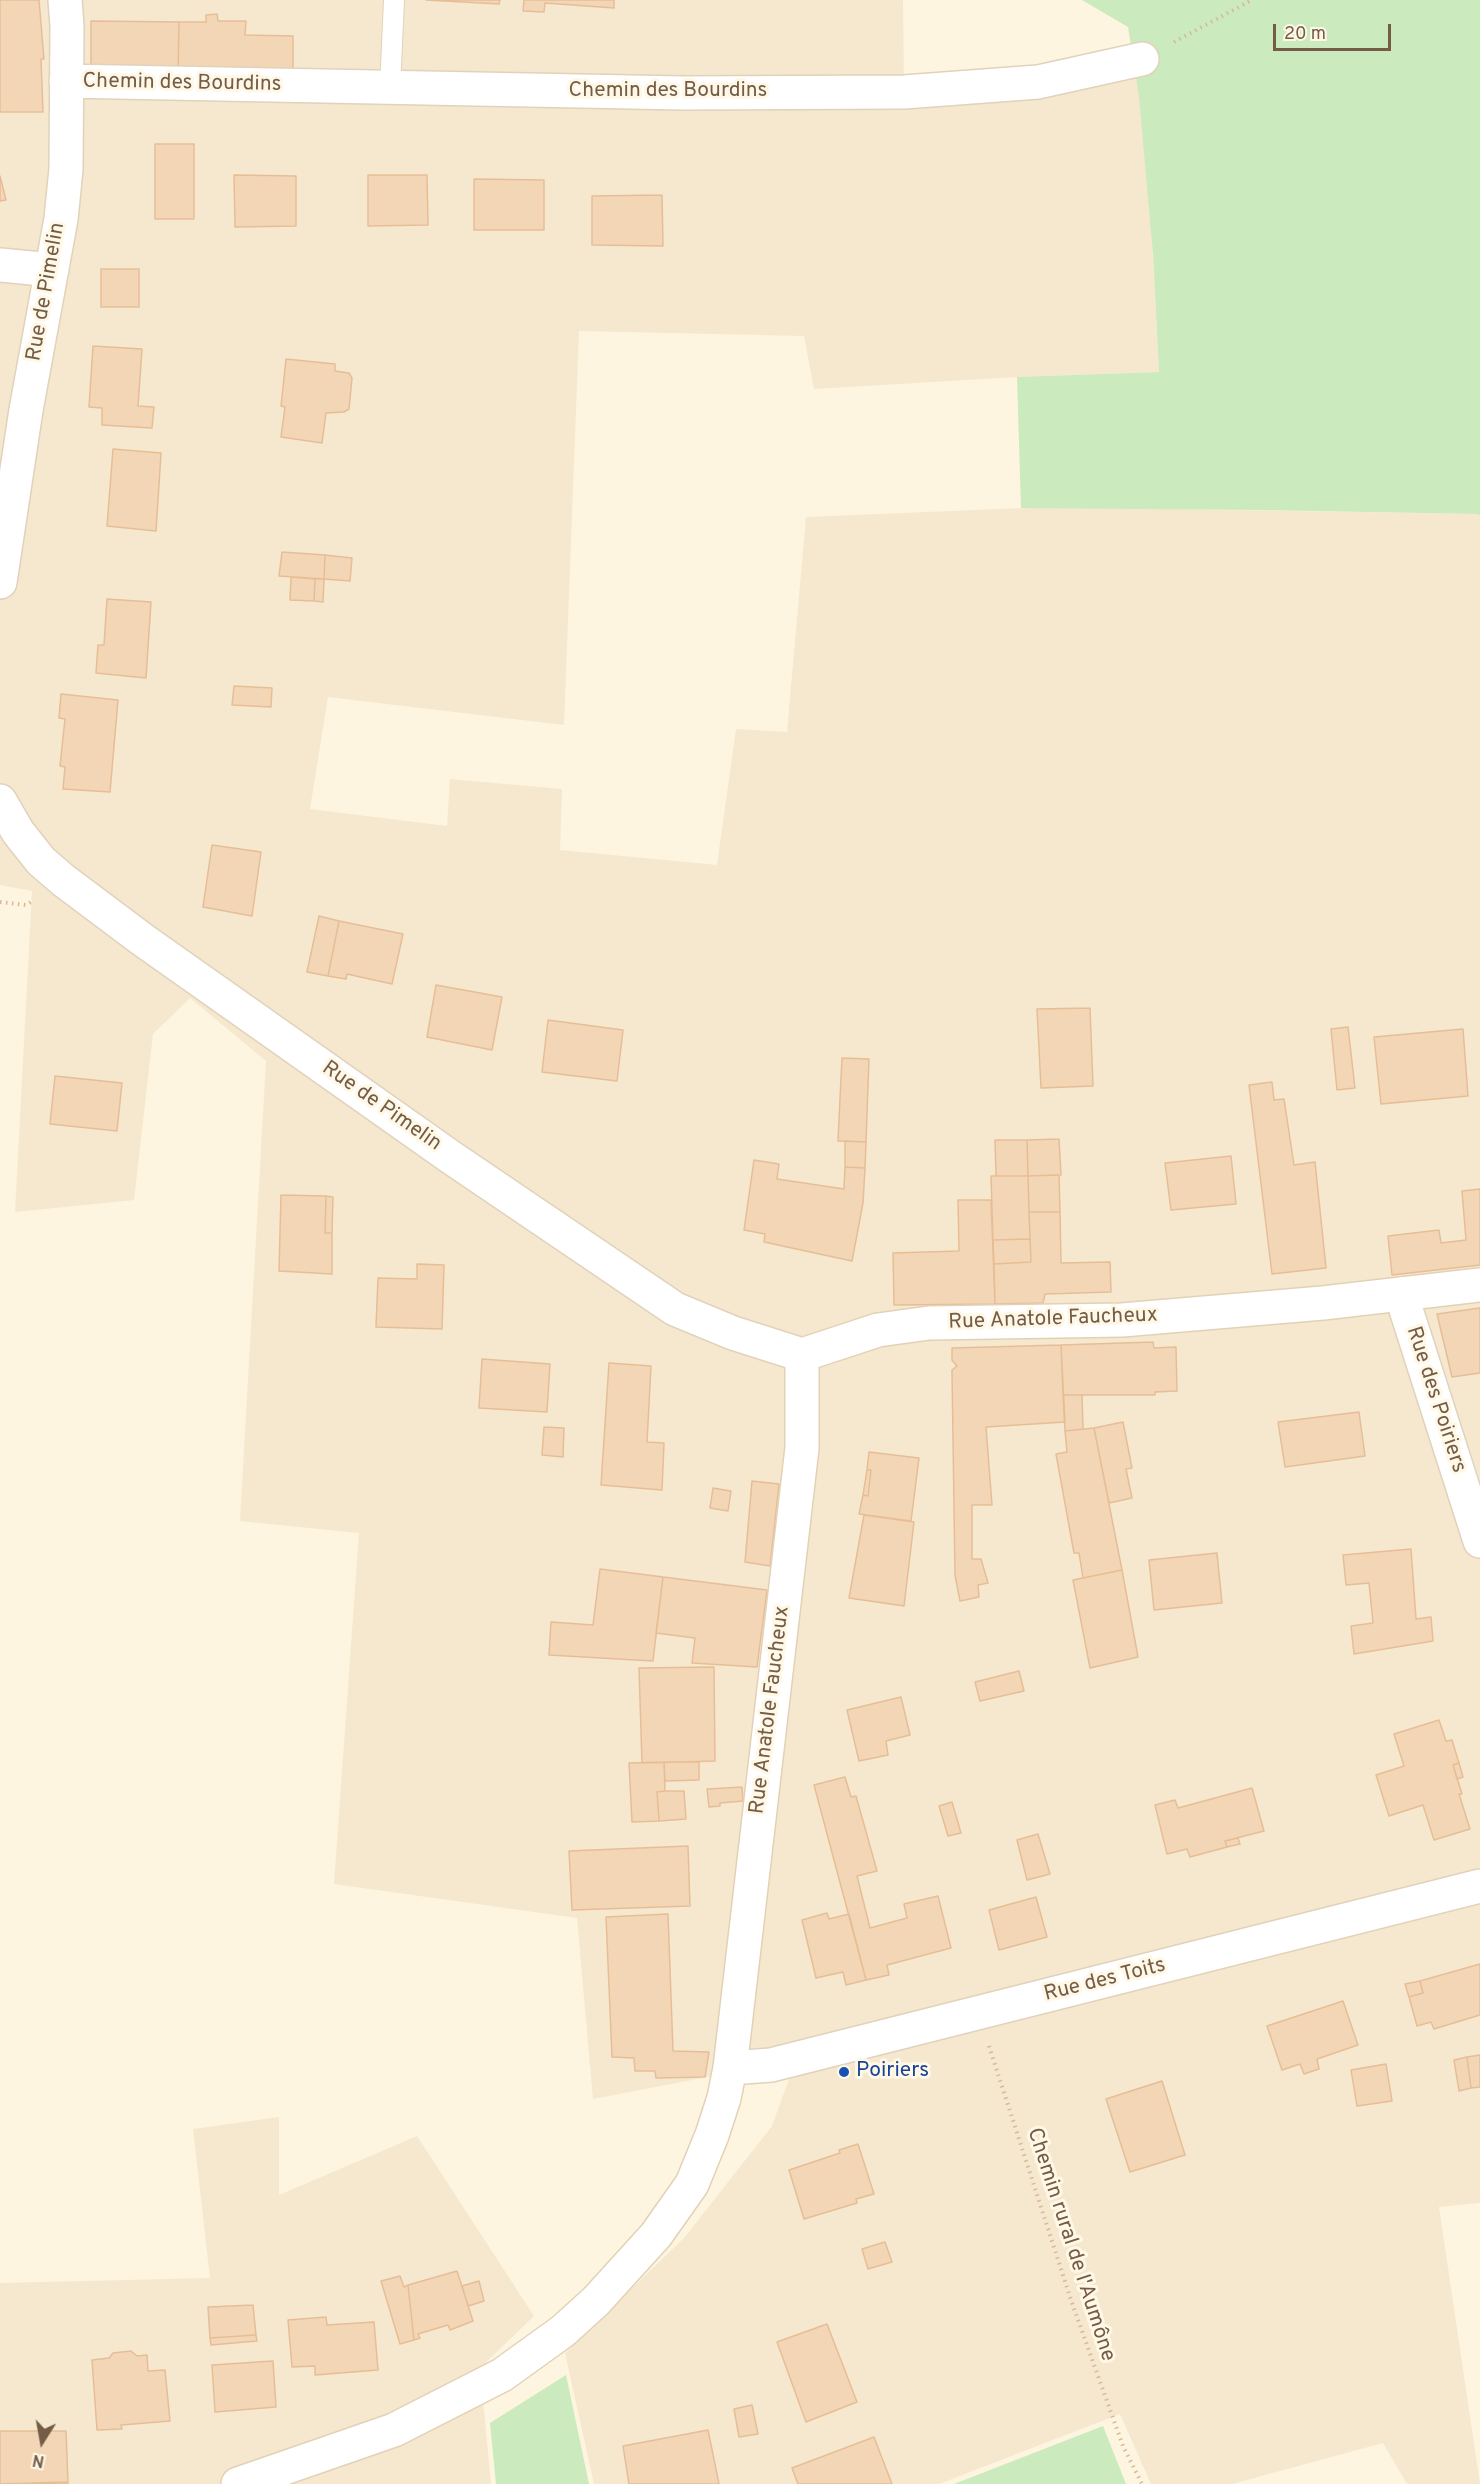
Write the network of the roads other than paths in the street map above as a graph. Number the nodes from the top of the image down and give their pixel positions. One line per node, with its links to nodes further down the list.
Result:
1 (65, 0): 4 (street, Rue de Pimelin)
2 (394, 0): 5 (lane)
3 (1142, 59): 5 (street, Chemin des Bourdins)
4 (66, 81): 5 (street, Chemin des Bourdins); 7 (street, Rue de Pimelin)
5 (390, 88)
6 (0, 265): 7 (street)
7 (51, 270): 8 (street, Rue de Pimelin)
8 (0, 582)
9 (0, 801): 12 (street, Rue de Pimelin)
10 (1480, 1285): 11 (street, Rue Anatole Faucheux)
11 (1401, 1294): 12 (street, Rue Anatole Faucheux); 13 (street, Rue des Poiriers)
12 (802, 1355): 15 (street, Rue Anatole Faucheux)
13 (1480, 1541)
14 (1480, 1886): 15 (street, Rue des Toits)
15 (730, 2068): 16 (street, Rue Anatole Faucheux)
16 (238, 2484)

